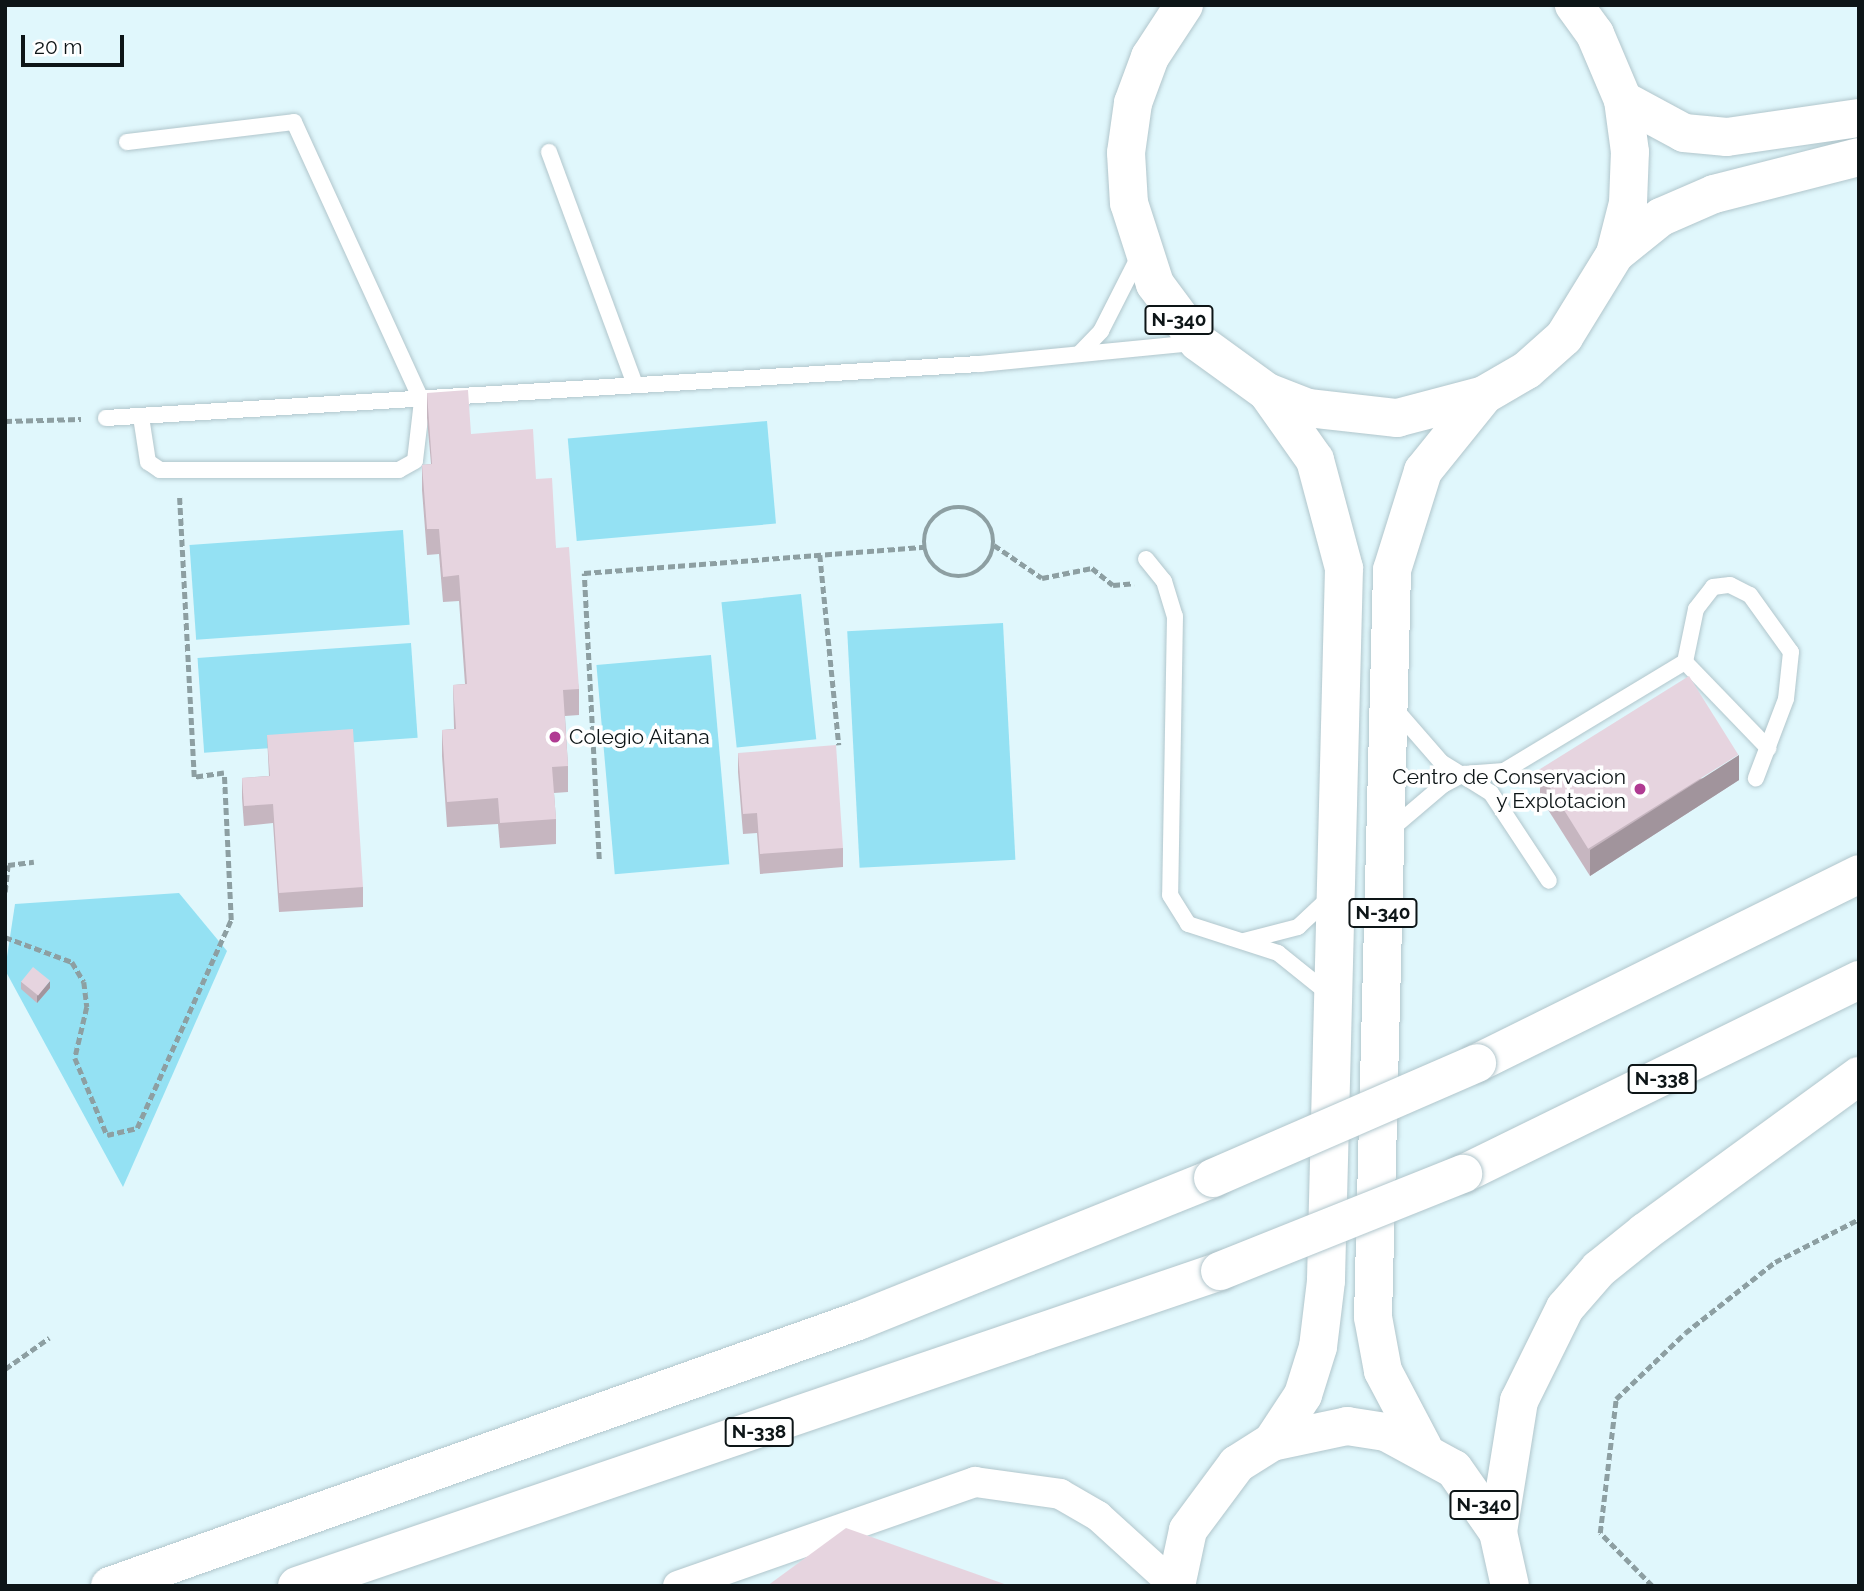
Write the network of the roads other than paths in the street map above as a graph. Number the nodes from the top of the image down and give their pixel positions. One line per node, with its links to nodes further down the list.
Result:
1 (1179, 8): 8 (highway, N-340)
2 (1587, 15): 3 (highway, N-340)
3 (1623, 100): 4 (highway); 9 (highway, N-340)
4 (1859, 118)
5 (127, 142): 15 (lane)
6 (549, 152): 12 (lane)
7 (1859, 157): 9 (highway)
8 (1141, 251): 10 (highway, N-340); 11 (lane)
9 (1615, 254): 14 (highway, N-340)
10 (1198, 342): 11 (lane); 13 (highway, N-340)
11 (1079, 354): 12 (lane)
12 (635, 384): 15 (lane)
13 (1267, 392): 14 (highway, N-340); 27 (highway, N-340)
14 (1484, 395): 20 (highway, N-340)
15 (422, 401): 16 (lane); 16 (lane)
16 (141, 417): 17 (lane)
17 (106, 418)
18 (1146, 559): 28 (lane)
19 (1685, 662): 21 (lane); 21 (lane); 22 (lane)
20 (1389, 702): 22 (lane); 24 (highway, N-340)
21 (1768, 748): 23 (lane)
22 (1464, 774): 24 (lane); 26 (lane)
23 (1756, 778)
24 (1386, 834): 33 (highway, N-340)
25 (1859, 874): 35 (highway, bridge)
26 (1549, 881)
27 (1340, 883): 28 (lane); 30 (highway, N-340)
28 (1244, 941): 30 (lane)
29 (1859, 980): 36 (highway, N-338, bridge)
30 (1335, 1001): 32 (highway, N-340)
31 (1859, 1076): 34 (highway)
32 (1272, 1442): 33 (highway, N-340); 38 (highway, N-340)
33 (1423, 1447): 34 (highway, N-340)
34 (1498, 1532): 39 (highway, N-340)
35 (110, 1586)
36 (297, 1586)
37 (678, 1586): 38 (street)
38 (1176, 1586)
39 (1510, 1586)

